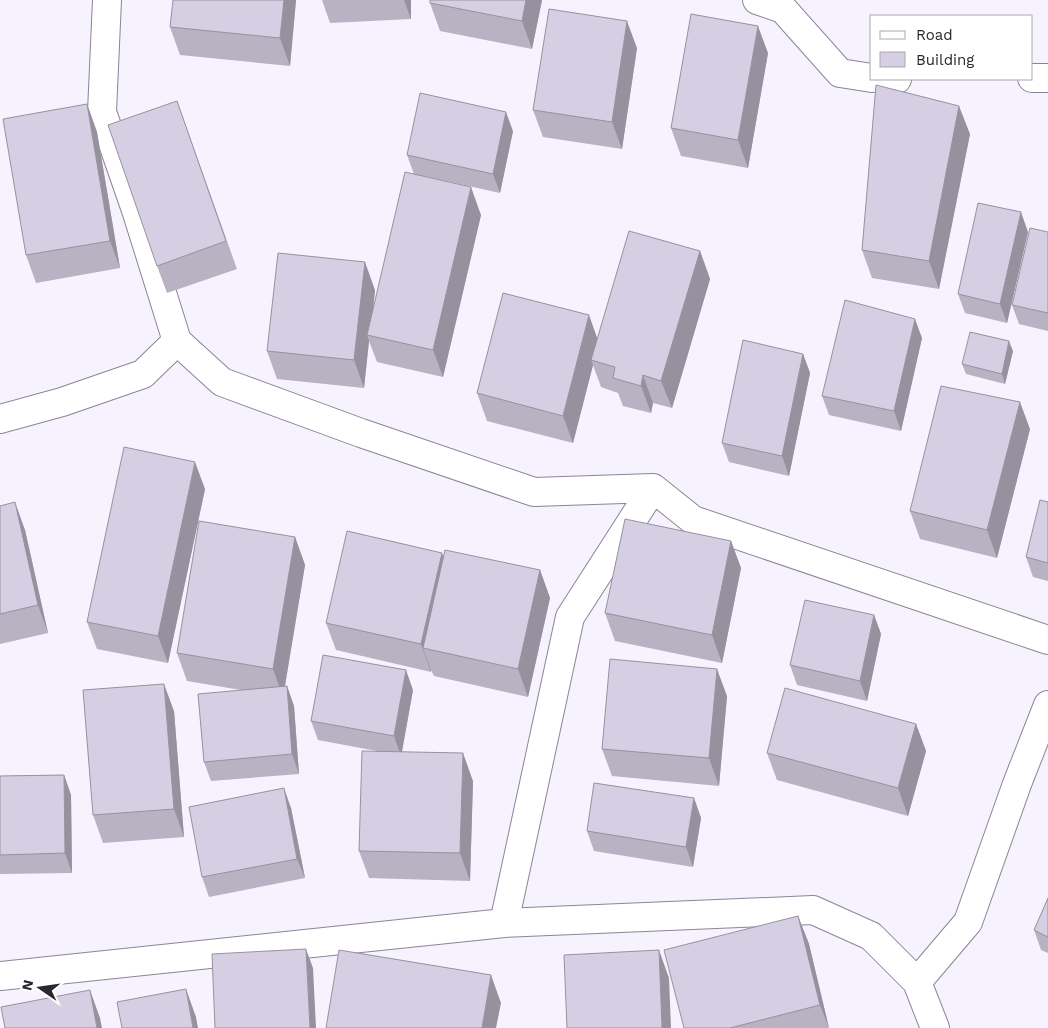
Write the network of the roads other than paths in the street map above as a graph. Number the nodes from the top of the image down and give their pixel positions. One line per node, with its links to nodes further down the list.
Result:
1 (107, 0): 6 (street)
2 (757, 0): 3 (street)
3 (870, 78)
4 (1033, 78): 5 (street)
5 (1048, 78)
6 (177, 341): 7 (street); 8 (street)
7 (0, 419)
8 (653, 488): 9 (street); 11 (street)
9 (1048, 640)
10 (1048, 705): 13 (street)
11 (504, 923): 12 (street); 13 (street)
12 (0, 976)
13 (917, 982): 14 (street)
14 (935, 1028)

